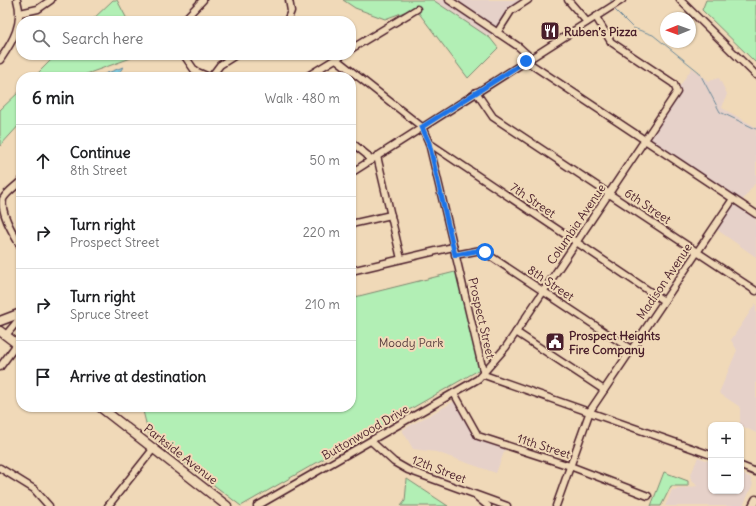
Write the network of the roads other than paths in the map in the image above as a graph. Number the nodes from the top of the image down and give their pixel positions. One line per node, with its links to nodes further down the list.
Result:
1 (17, 0): 11 (street)
2 (51, 0): 11 (street)
3 (203, 0): 13 (street)
4 (289, 0): 14 (street)
5 (449, 0): 18 (street)
6 (528, 0): 18 (street)
7 (568, 0): 16 (street)
8 (622, 0): 15 (street)
9 (681, 0): 31 (street)
10 (417, 9): 19 (street)
11 (20, 13): 12 (street)
12 (19, 16)
13 (188, 16)
14 (289, 16)
15 (596, 16): 16 (street); 34 (street, Columbia Avenue)
16 (587, 22): 20 (street)
17 (16, 33): 21 (street)
18 (497, 33): 20 (street)
19 (356, 46)
20 (529, 59): 32 (street); 34 (street)
21 (0, 60)
22 (187, 60): 26 (street)
23 (228, 60): 27 (street)
24 (334, 60): 28 (street)
25 (337, 60): 29 (street)
26 (198, 72)
27 (214, 72)
28 (314, 72)
29 (352, 72)
30 (356, 75): 33 (street)
31 (756, 75)
32 (476, 92): 33 (street); 41 (street, 6th Street)
33 (422, 127): 35 (street, Prospect Street); 37 (street)
34 (645, 140): 41 (street, Columbia Avenue); 42 (street)
35 (429, 143): 47 (street, 7th Street); 48 (street, Prospect Street)
36 (356, 147): 38 (street)
37 (377, 156): 38 (street); 44 (street)
38 (370, 161): 39 (street)
39 (356, 170)
40 (16, 186): 46 (street)
41 (609, 193): 47 (street, Columbia Avenue); 49 (street, 6th Street)
42 (733, 199): 43 (street); 49 (street, Madison Avenue)
43 (756, 214)
44 (391, 215): 45 (street); 51 (street)
45 (356, 223)
46 (16, 239)
47 (577, 242): 53 (street, Columbia Avenue); 55 (street, 7th Street)
48 (453, 247): 50 (street, Prospect Street); 51 (street)
49 (697, 252): 54 (street, 6th Street); 55 (street, Madison Avenue)
50 (455, 255): 53 (street, 8th Street); 65 (street, Prospect Street)
51 (402, 259): 52 (street)
52 (356, 270)
53 (544, 291): 59 (street, Columbia Avenue); 63 (street, 8th Street)
54 (756, 291)
55 (664, 301): 63 (street, Madison Avenue)
56 (16, 315): 57 (main road)
57 (0, 321)
58 (16, 321): 60 (street)
59 (516, 332): 65 (street, Columbia Avenue); 66 (street)
60 (3, 333): 61 (main road)
61 (16, 343)
62 (16, 348): 64 (street)
63 (632, 350): 66 (street, Madison Avenue)
64 (0, 367)
65 (484, 375): 67 (street, Buttonwood Drive); 68 (street, Prospect Street)
66 (604, 390): 68 (street, Madison Avenue)
67 (454, 393): 70 (street, Buttonwood Drive); 73 (street, 11th Street)
68 (590, 411): 72 (street, Prospect Street); 73 (street, Madison Avenue)
69 (107, 412): 71 (main road, Parkside Avenue)
70 (371, 441): 77 (street, 12th Street); 84 (street, Buttonwood Drive)
71 (154, 448): 80 (main road, Parkside Avenue); 82 (street)
72 (708, 454)
73 (570, 466): 78 (street, 11th Street); 87 (street, Madison Avenue)
74 (744, 467): 76 (street)
75 (0, 468): 81 (street)
76 (756, 472)
77 (475, 494): 85 (street); 86 (street, 12th Street)
78 (648, 496)
79 (756, 500): 88 (main road)
80 (220, 503): 83 (main road, Parkside Avenue)
81 (49, 506)
82 (108, 506)
83 (227, 506)
84 (257, 506)
85 (488, 506)
86 (507, 506)
87 (556, 506)
88 (753, 506)

